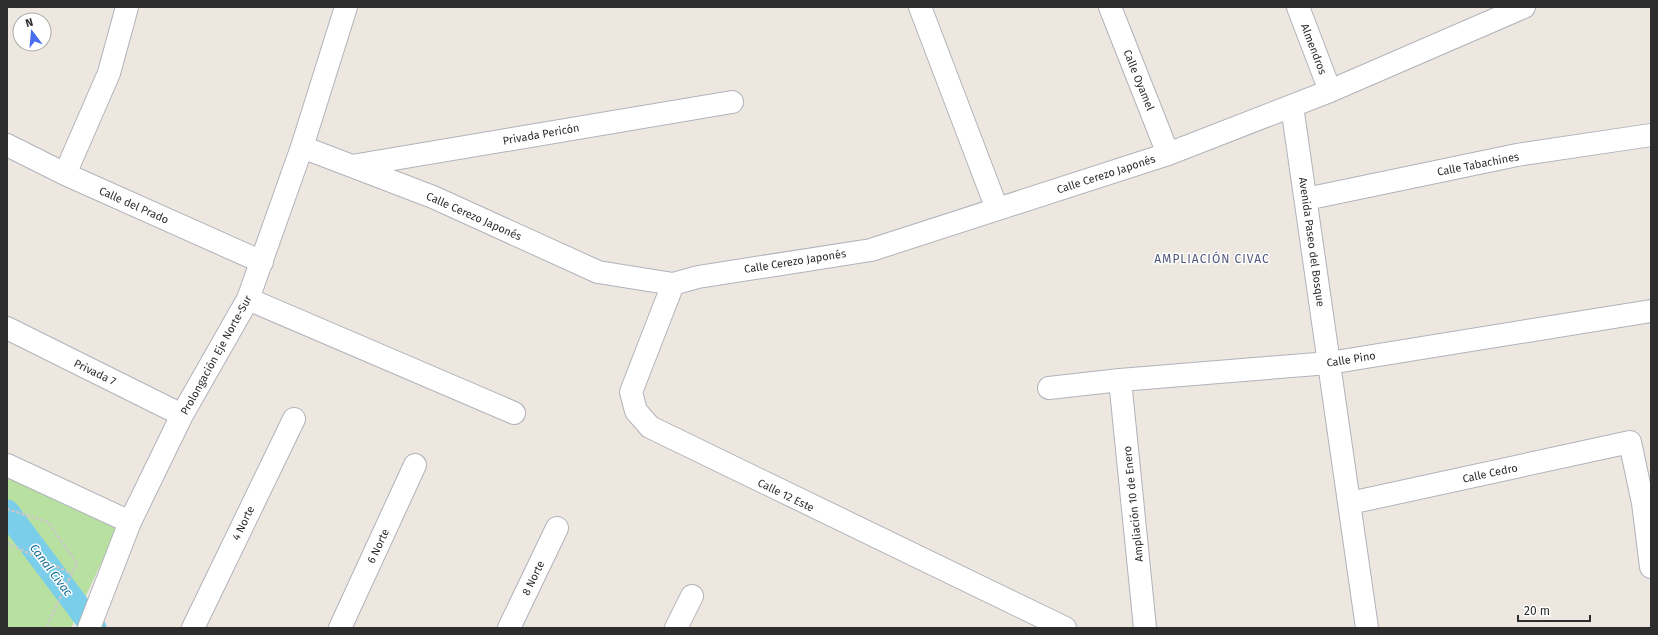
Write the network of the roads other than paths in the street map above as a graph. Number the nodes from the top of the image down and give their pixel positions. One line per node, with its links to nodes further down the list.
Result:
1 (127, 7): 15 (street)
2 (346, 7): 12 (street, Prolongación Eje Norte-Sur)
3 (920, 7): 17 (street)
4 (1110, 7): 13 (street, Calle Oyamel)
5 (1298, 7): 7 (street, Almendros)
6 (1524, 7): 7 (street)
7 (1330, 91): 9 (street)
8 (732, 102): 14 (street, Privada Pericón)
9 (1292, 106): 13 (street, Calle Cerezo Japonés); 16 (street, Avenida Paseo del Bosque)
10 (1651, 135): 16 (street, Calle Tabachines)
11 (7, 145): 15 (street, Calle del Prado)
12 (302, 147): 14 (street, Calle Cerezo Japonés); 18 (street, Prolongación Eje Norte-Sur)
13 (1168, 154): 17 (street, Calle Cerezo Japonés)
14 (351, 166): 19 (street, Calle Cerezo Japonés)
15 (66, 174): 18 (street, Calle del Prado)
16 (1306, 199): 23 (street, Avenida Paseo del Bosque)
17 (997, 209): 19 (street, Calle Cerezo Japonés)
18 (262, 262): 20 (street, Prolongación Eje Norte-Sur)
19 (673, 284): 41 (street, Calle 12 Este)
20 (248, 299): 26 (street); 27 (street, Prolongación Eje Norte-Sur)
21 (1651, 311): 23 (street, Calle Pino)
22 (7, 328): 27 (street, Privada 7)
23 (1329, 363): 24 (street, Calle Pino); 31 (street, Avenida Paseo del Bosque)
24 (1120, 380): 25 (street, Calle Pino); 42 (street, Ampliación 10 de Enero)
25 (1049, 388)
26 (514, 413)
27 (182, 415): 32 (street, Prolongación Eje Norte-Sur)
28 (294, 419): 37 (street, 4 Norte)
29 (7, 465): 32 (street)
30 (415, 465): 38 (street, 6 Norte)
31 (1350, 503): 34 (street, Calle Cedro); 43 (street, Avenida Paseo del Bosque)
32 (130, 522): 36 (street, Prolongación Eje Norte-Sur)
33 (557, 528): 39 (street, 8 Norte)
34 (1651, 567)
35 (692, 596): 40 (street)
36 (89, 628)
37 (193, 628)
38 (340, 628)
39 (509, 628)
40 (676, 628)
41 (1065, 628)
42 (1145, 628)
43 (1367, 628)

